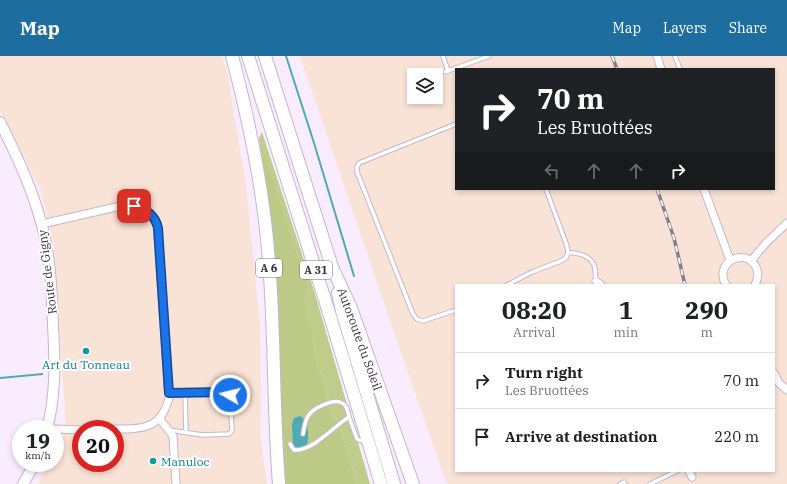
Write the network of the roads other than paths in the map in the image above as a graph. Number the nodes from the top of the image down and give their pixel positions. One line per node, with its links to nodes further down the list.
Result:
1 (232, 56): 42 (highway, A 6)
2 (248, 56): 37 (highway, A 31)
3 (265, 56): 19 (highway, Autoroute du Soleil)
4 (443, 56): 5 (lane)
5 (489, 56)
6 (657, 56): 8 (street)
7 (676, 56): 9 (lane)
8 (661, 68)
9 (680, 68)
10 (0, 122): 14 (street, Route de Gigny)
11 (455, 124): 24 (lane)
12 (546, 190): 16 (lane)
13 (704, 190): 17 (street)
14 (42, 224): 28 (street); 31 (street, Route de Gigny)
15 (787, 224): 18 (street)
16 (568, 253): 20 (lane); 21 (lane)
17 (730, 260): 18 (street); 22 (street)
18 (751, 260): 23 (street)
19 (332, 267): 44 (highway, A 31); 45 (highway, Autoroute du Soleil)
20 (598, 283)
21 (509, 284)
22 (725, 284)
23 (755, 284)
24 (455, 310)
25 (775, 375): 26 (street)
26 (787, 390)
27 (186, 392): 28 (lane); 34 (lane); 34 (lane)
28 (169, 393): 30 (street)
29 (349, 417): 35 (lane); 36 (lane); 37 (lane)
30 (160, 418): 32 (street); 33 (street)
31 (50, 420)
32 (124, 430)
33 (168, 430): 34 (lane); 41 (street)
34 (186, 432)
35 (303, 434)
36 (290, 444)
37 (369, 444): 43 (highway, A 31)
38 (30, 472): 40 (street)
39 (675, 472): 48 (lane)
40 (23, 484)
41 (176, 484)
42 (279, 484)
43 (381, 484)
44 (394, 484)
45 (413, 484)
46 (620, 484): 47 (lane)
47 (625, 484)
48 (650, 484)

